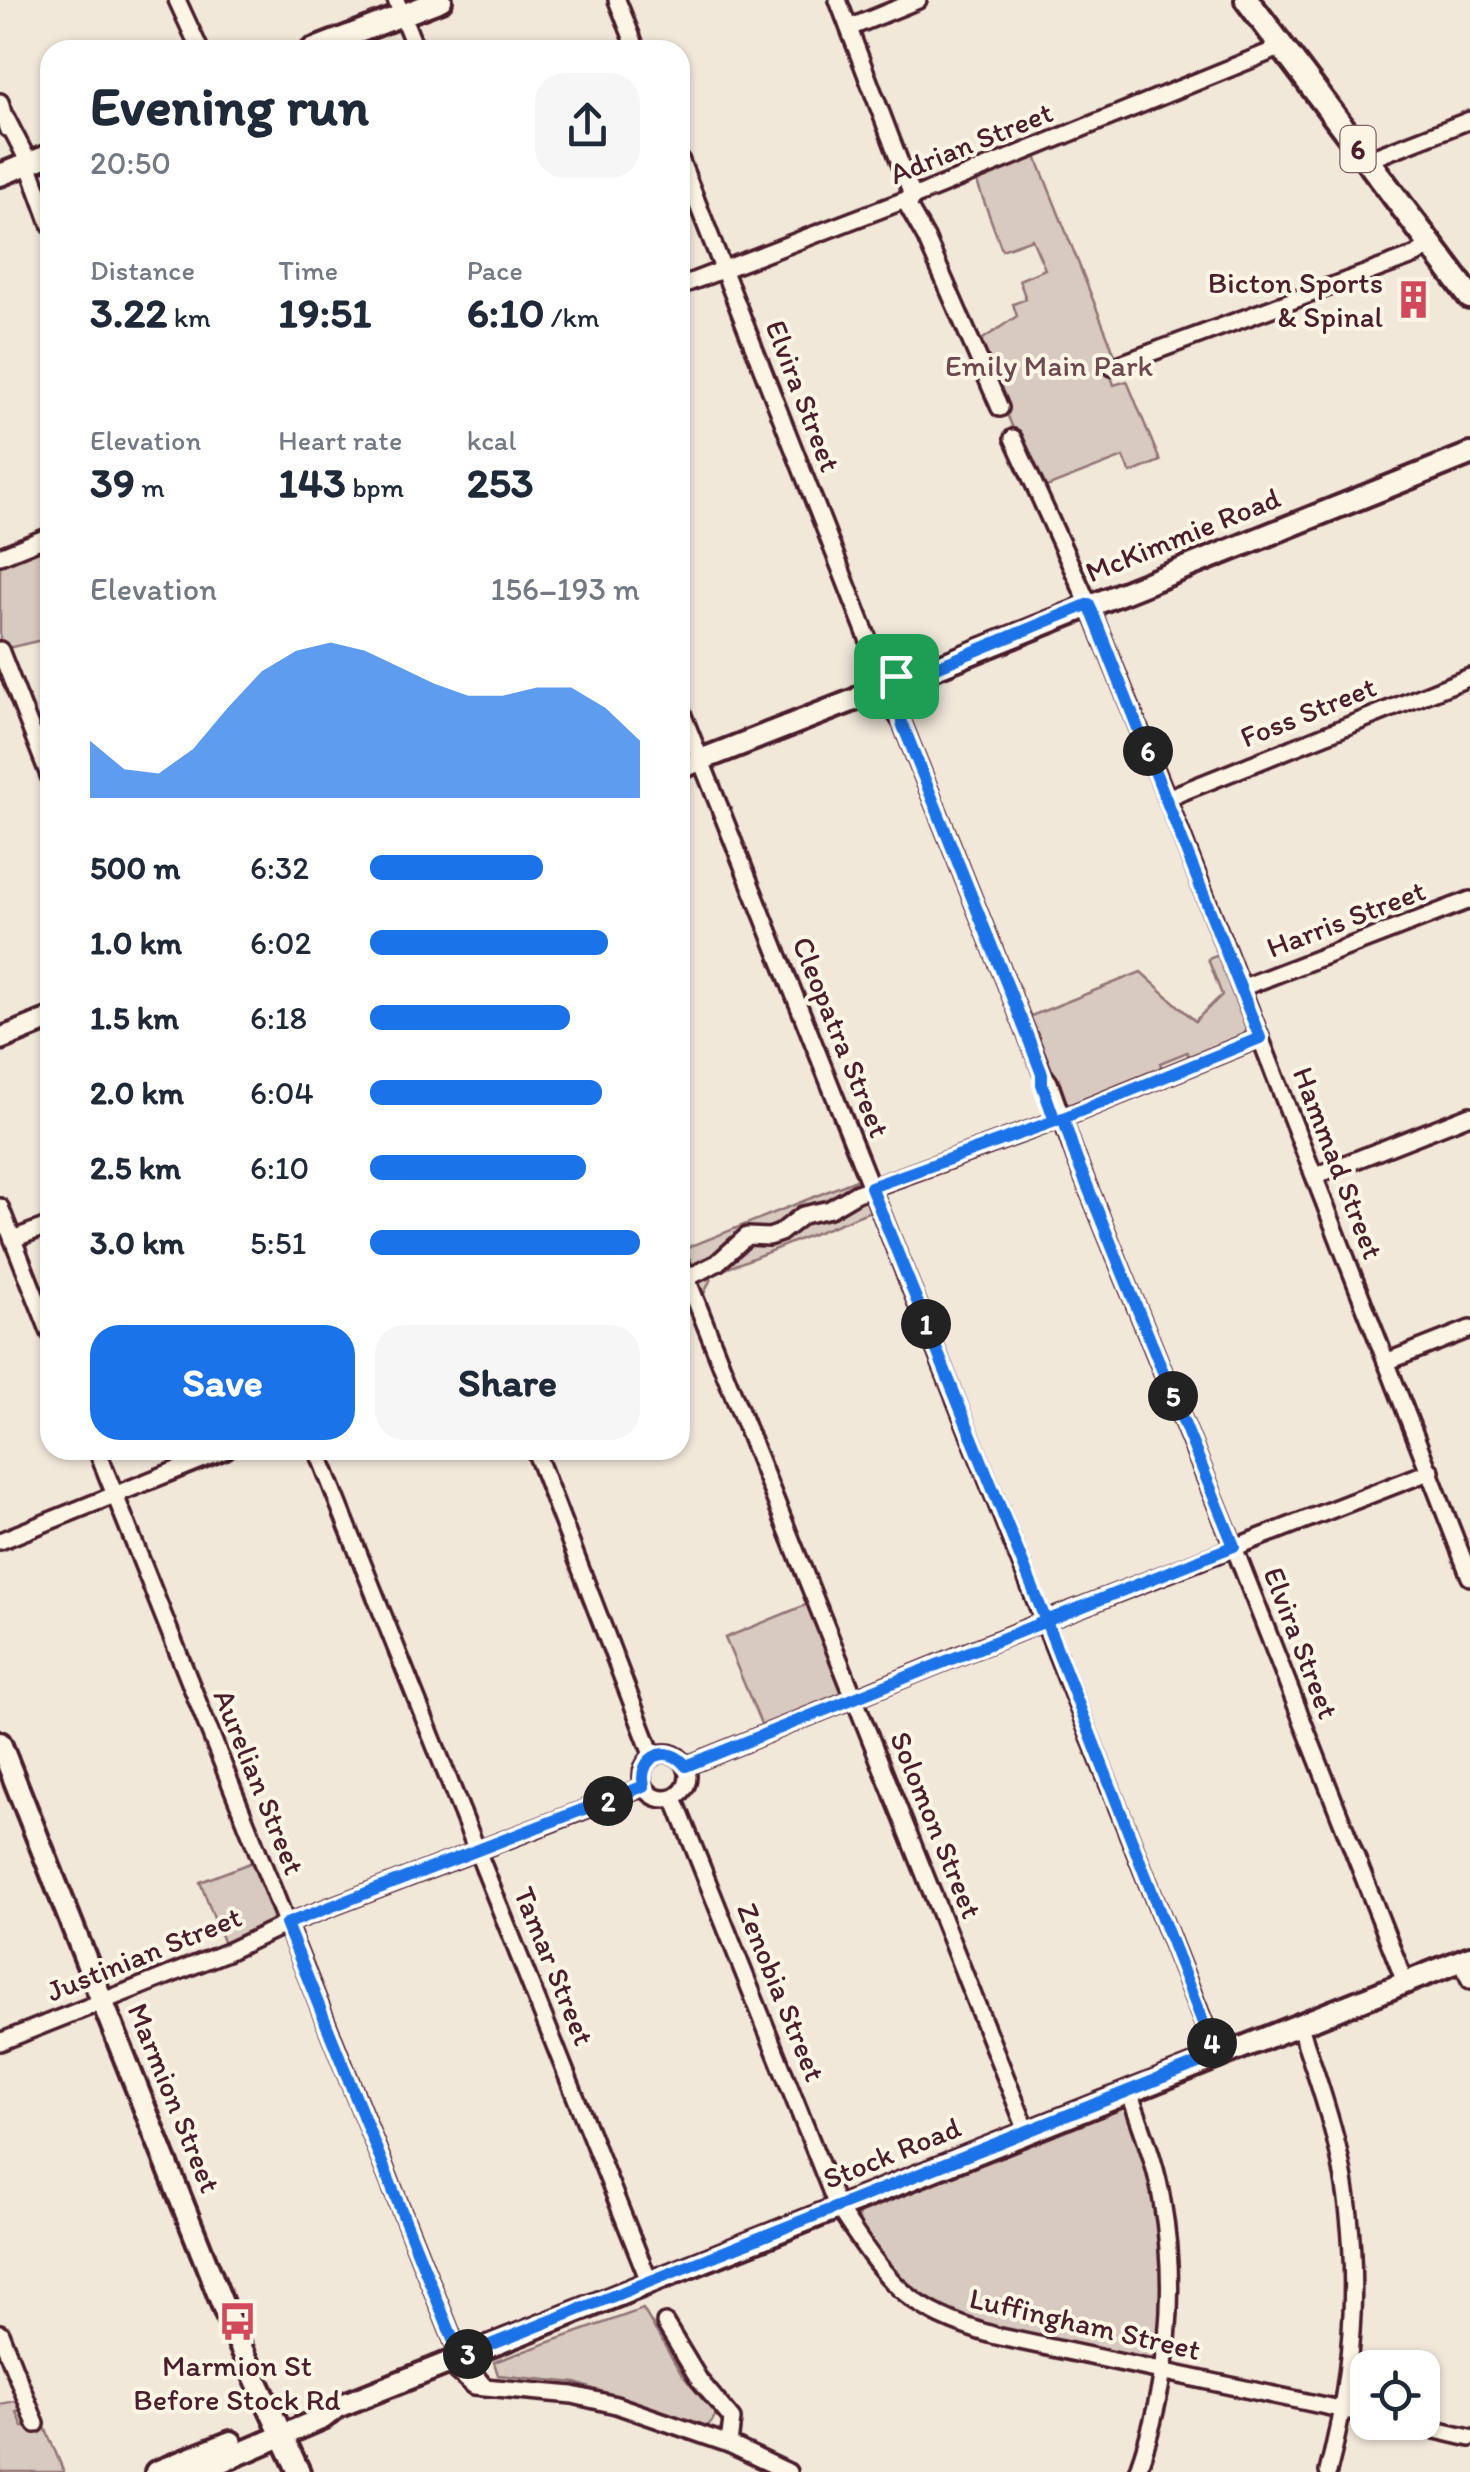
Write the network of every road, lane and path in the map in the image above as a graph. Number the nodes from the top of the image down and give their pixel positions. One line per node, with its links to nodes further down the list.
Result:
1 (178, 0): 9 (street)
2 (441, 0): 7 (main road)
3 (617, 0): 13 (street)
4 (838, 0): 8 (street)
5 (918, 0): 8 (street)
6 (1246, 0): 14 (highway, 6)
7 (404, 6): 10 (main road); 11 (main road); 12 (street)
8 (850, 28): 21 (street)
9 (194, 40)
10 (317, 40)
11 (333, 40)
12 (413, 40)
13 (633, 40)
14 (1282, 47): 17 (highway, 6); 21 (street, Adrian Street)
15 (3, 110): 18 (street)
16 (1470, 120): 17 (street)
17 (1366, 160): 23 (highway, 6)
18 (19, 162): 19 (main road); 22 (street)
19 (0, 175)
20 (690, 183): 24 (street, Elvira Street)
21 (914, 196): 24 (street, Adrian Street); 28 (street)
22 (40, 199)
23 (1430, 244): 26 (highway, 6); 27 (street)
24 (724, 268): 25 (street, Adrian Street); 36 (street, Elvira Street)
25 (690, 282)
26 (1470, 297)
27 (1112, 368)
28 (1000, 408)
29 (1013, 438): 33 (street, Hammad Street)
30 (1470, 454): 33 (main road, McKimmie Road)
31 (40, 540): 32 (street)
32 (0, 556)
33 (1089, 604): 36 (main road, McKimmie Road); 41 (street, Hammad Street)
34 (0, 650): 38 (street)
35 (1470, 678): 41 (street, Foss Street)
36 (888, 687): 39 (main road); 48 (street, Elvira Street)
37 (690, 733): 39 (street, Cleopatra Street)
38 (40, 752)
39 (701, 760): 40 (main road); 50 (street, Cleopatra Street)
40 (690, 764)
41 (1167, 798): 43 (street, Hammad Street)
42 (1470, 900): 43 (street, Harris Street)
43 (1241, 988): 45 (street, Hammad Street)
44 (40, 1023): 46 (main road)
45 (1260, 1038): 48 (street); 49 (street, Hammad Street)
46 (0, 1039)
47 (1470, 1115): 49 (street)
48 (1059, 1119): 50 (street); 67 (street, Elvira Street)
49 (1314, 1176): 58 (street, Hammad Street)
50 (871, 1187): 54 (street); 69 (street, Cleopatra Street)
51 (0, 1207): 53 (street)
52 (40, 1228): 53 (street)
53 (13, 1239): 56 (street)
54 (690, 1268)
55 (690, 1289): 70 (street, Solomon Street)
56 (40, 1307)
57 (1470, 1329): 58 (street)
58 (1386, 1362): 63 (street, Hammad Street)
59 (101, 1460): 64 (street, Aurelian Street)
60 (201, 1460): 64 (street)
61 (321, 1460): 77 (street, Tamar Street)
62 (538, 1460): 72 (street)
63 (1431, 1471): 65 (street, Hammad Street); 67 (street)
64 (115, 1494): 66 (street); 78 (street, Aurelian Street)
65 (1463, 1536): 68 (street, Hammad Street)
66 (0, 1540)
67 (1234, 1546): 69 (street); 81 (street, Elvira Street)
68 (1470, 1577)
69 (1046, 1621): 70 (street); 85 (street, Cleopatra Street)
70 (856, 1698): 74 (street); 87 (street, Solomon Street)
71 (0, 1743): 82 (main road, Marmion Street)
72 (653, 1757): 74 (street); 75 (street)
73 (0, 1766): 82 (main road, Marmion Street)
74 (686, 1766): 76 (street)
75 (644, 1786): 76 (street); 77 (street, Justinian Street)
76 (674, 1798): 88 (street, Zenobia Street)
77 (478, 1851): 78 (street, Justinian Street); 89 (street, Tamar Street)
78 (286, 1924): 82 (street, Justinian Street); 92 (street, Aurelian Street)
79 (1468, 1958): 80 (street); 81 (main road, Stock Road)
80 (1470, 1980)
81 (1405, 1982): 83 (main road, Stock Road)
82 (99, 2003): 84 (street, Justinian Street); 98 (main road, Marmion Street)
83 (1299, 2024): 85 (main road, Stock Road); 94 (street)
84 (0, 2042)
85 (1216, 2056): 86 (main road, Stock Road)
86 (1129, 2091): 87 (main road, Stock Road); 93 (street)
87 (1027, 2131): 88 (main road, Stock Road)
88 (837, 2206): 89 (main road, Stock Road); 93 (street, Luffingham Street)
89 (649, 2281): 92 (main road, Stock Road)
90 (665, 2323): 100 (street)
91 (0, 2333): 96 (street)
92 (460, 2357): 98 (main road, Stock Road); 100 (street, Aurelian Street)
93 (1164, 2372): 94 (street, Luffingham Street); 106 (street)
94 (1342, 2410): 95 (street, Luffingham Street); 107 (street)
95 (1350, 2412)
96 (36, 2424)
97 (1440, 2431): 99 (street)
98 (273, 2432): 101 (main road, Stock Road); 102 (main road, Stock Road); 103 (main road, Marmion Street); 104 (main road, Marmion Street)
99 (1470, 2438)
100 (729, 2444): 105 (street)
101 (156, 2472)
102 (197, 2472)
103 (286, 2472)
104 (299, 2472)
105 (788, 2472)
106 (1137, 2472)
107 (1328, 2472)

